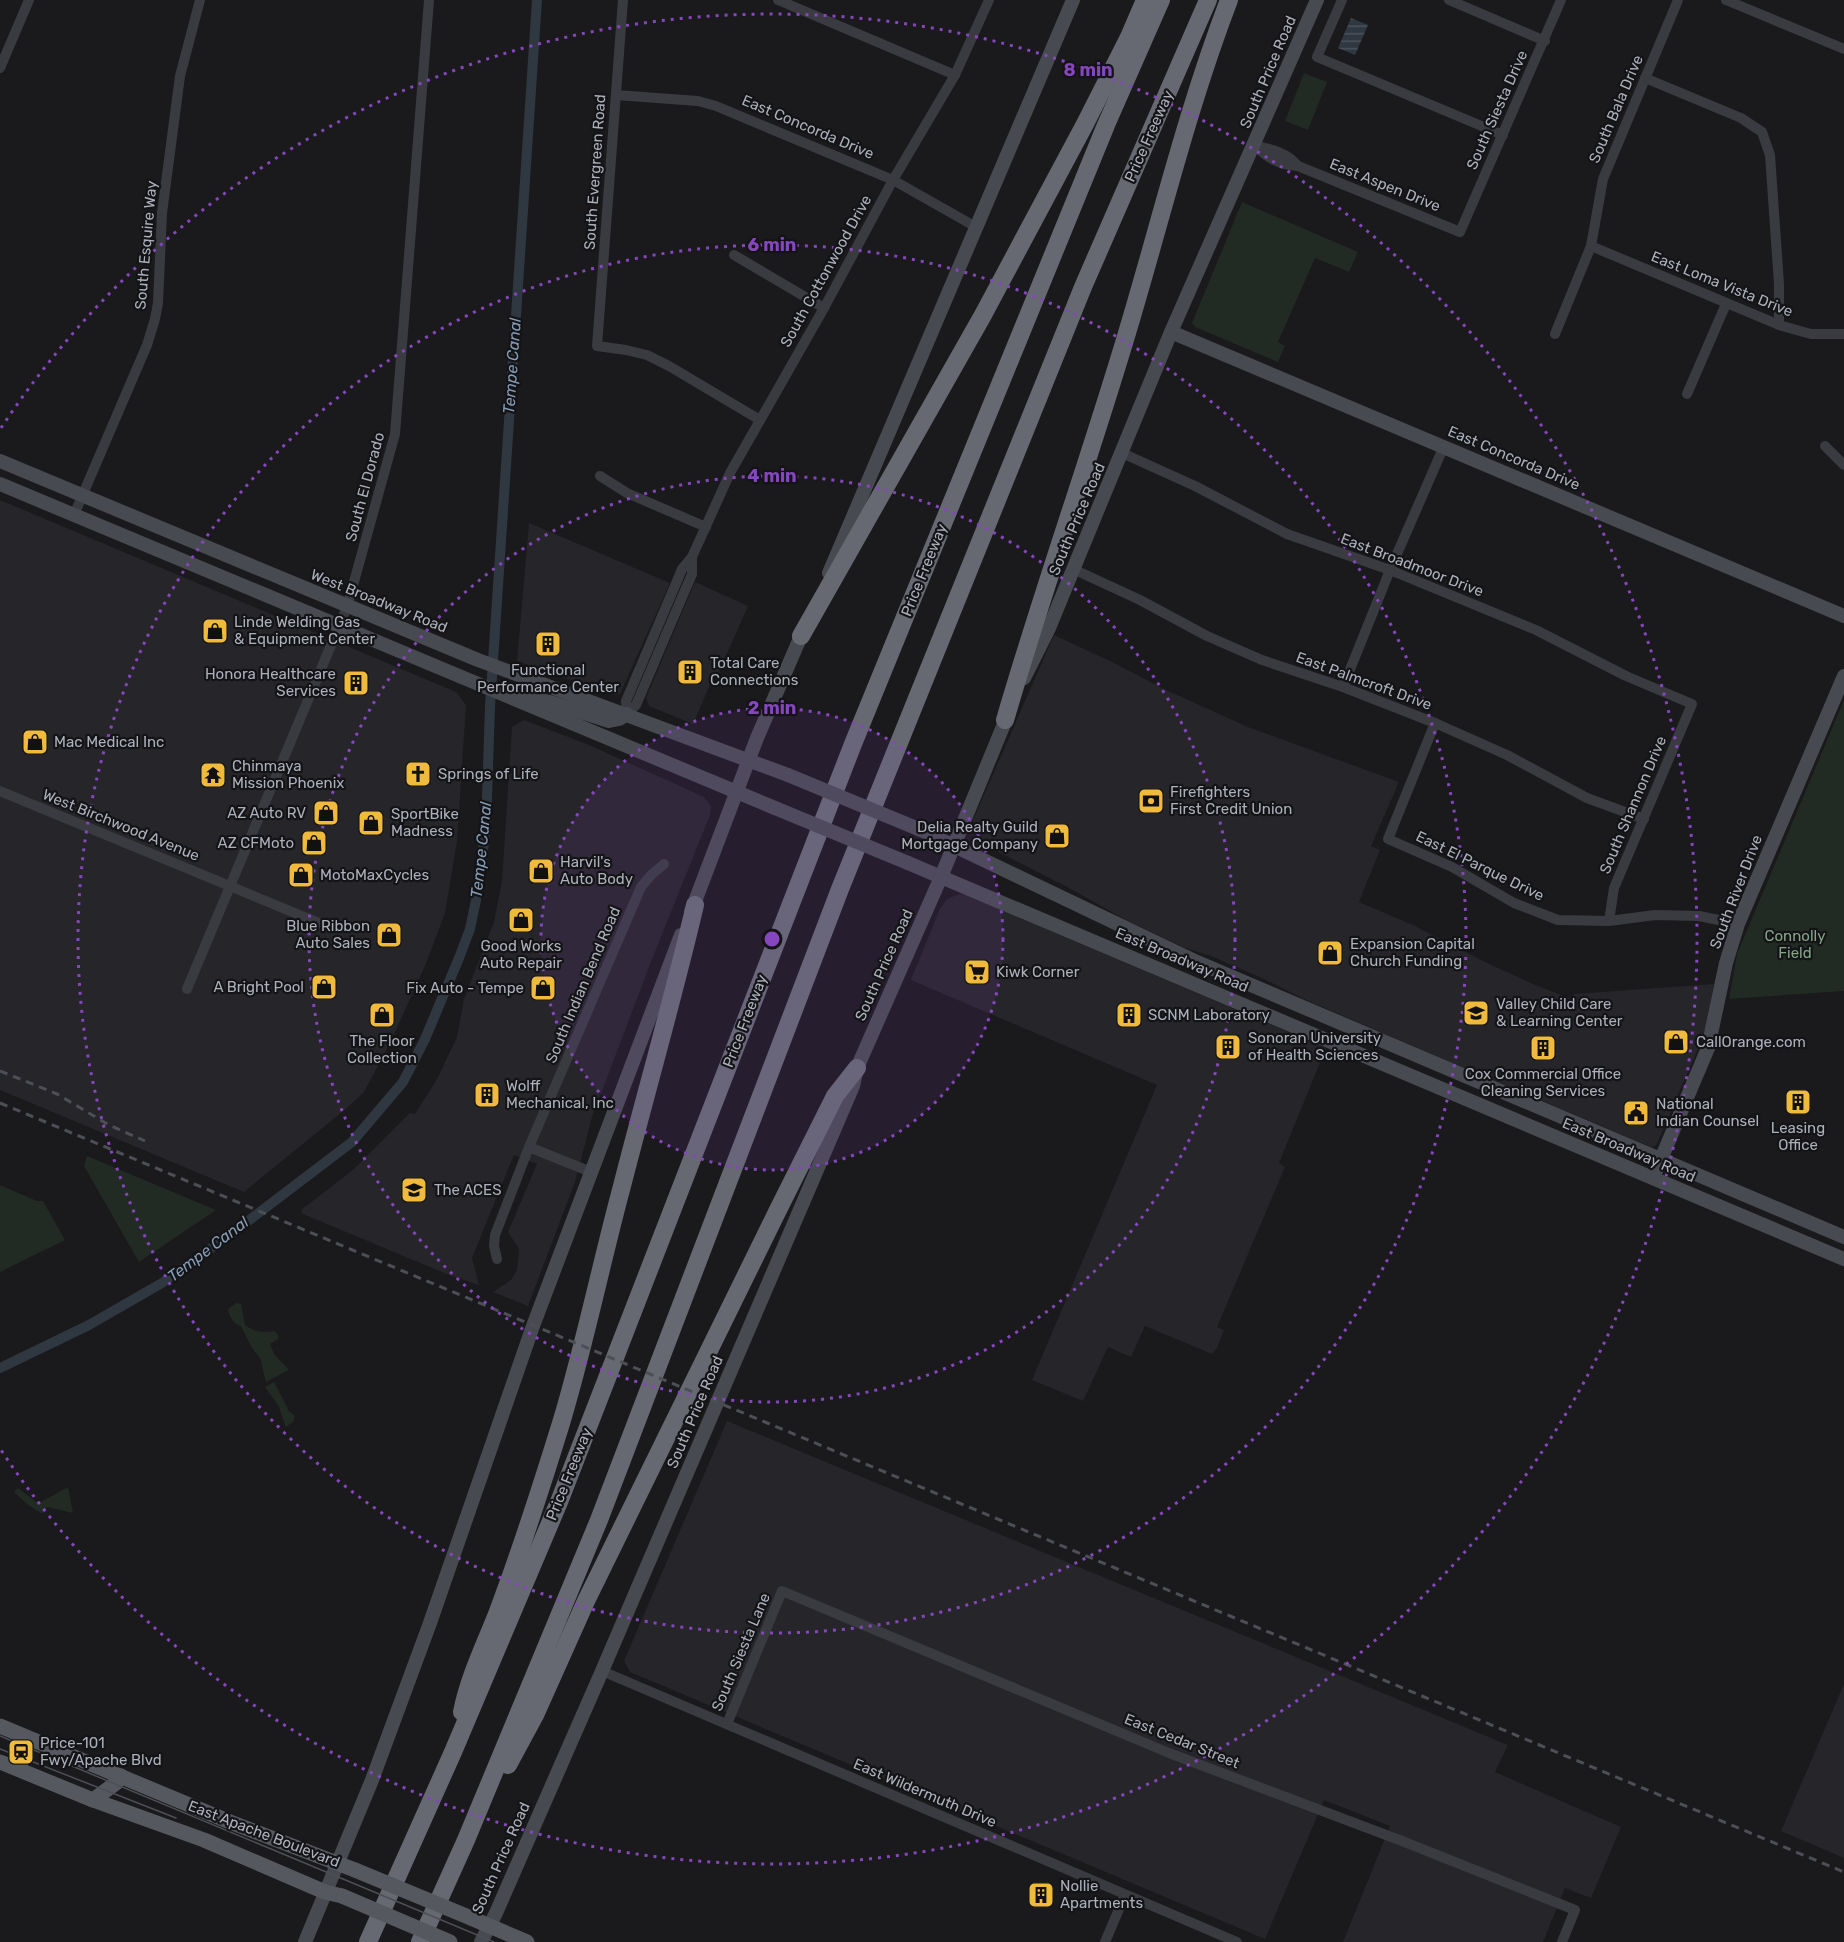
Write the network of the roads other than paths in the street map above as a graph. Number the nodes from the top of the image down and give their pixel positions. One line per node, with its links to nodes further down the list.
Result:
1 (29, 0): 20 (street)
2 (200, 0): 46 (street, South Esquire Way)
3 (429, 0): 52 (street, South El Dorado)
4 (622, 0): 23 (street, South Evergreen Road)
5 (778, 0): 21 (street)
6 (989, 0): 21 (street, South Cottonwood Drive)
7 (1073, 0): 27 (main road)
8 (1145, 0): 56 (highway)
9 (1161, 0): 94 (highway, Price Freeway)
10 (1208, 0): 98 (highway, Price Freeway)
11 (1229, 0): 63 (highway)
12 (1317, 0): 25 (main road, South Price Road)
13 (1342, 0): 24 (street)
14 (1449, 0): 18 (street)
15 (1561, 0): 18 (street, South Siesta Drive)
16 (1678, 0): 22 (street, South Bala Drive)
17 (1726, 0): 19 (street)
18 (1545, 40): 24 (street, South Siesta Drive)
19 (1844, 49)
20 (0, 68)
21 (956, 75): 26 (street, South Cottonwood Drive)
22 (1645, 78): 29 (street, South Bala Drive); 33 (street)
23 (616, 95): 26 (street, East Concorda Drive); 38 (street, South Evergreen Road)
24 (1503, 135): 28 (street, South Siesta Drive)
25 (1254, 145): 28 (street, East Aspen Drive); 34 (main road, South Price Road)
26 (893, 180): 27 (street, East Concorda Drive); 32 (street, South Cottonwood Drive)
27 (976, 227): 56 (main road)
28 (1460, 232)
29 (1592, 246): 31 (street, East Loma Vista Drive); 35 (street, South Bala Drive)
30 (734, 255): 32 (street)
31 (1726, 304): 33 (street, East Loma Vista Drive); 37 (street)
32 (824, 308): 38 (street, South Cottonwood Drive)
33 (1779, 325): 36 (street, East Loma Vista Drive)
34 (1171, 332): 39 (main road, East Concorda Drive); 41 (main road, South Price Road)
35 (1555, 334)
36 (1844, 334)
37 (1687, 394)
38 (760, 420): 48 (street, South Cottonwood Drive)
39 (1444, 446): 51 (street); 53 (main road, East Concorda Drive)
40 (1826, 446): 43 (street)
41 (1122, 453): 50 (main road, South Price Road); 51 (street, East Broadmoor Drive)
42 (0, 461): 46 (main road, West Broadway Road)
43 (1844, 465)
44 (600, 476): 48 (street)
45 (0, 484): 47 (main road)
46 (82, 495): 47 (street, South Esquire Way); 52 (main road, West Broadway Road)
47 (74, 515): 54 (main road)
48 (706, 527): 49 (street, South Cottonwood Drive)
49 (692, 557): 55 (street, South Cottonwood Drive); 57 (street, South Cottonwood Drive)
50 (1073, 569): 59 (street, East Palmcroft Drive); 63 (main road, South Price Road)
51 (1390, 570): 59 (street); 61 (street, East Broadmoor Drive)
52 (347, 607): 54 (street, South El Dorado); 62 (main road, West Broadway Road)
53 (1844, 616)
54 (339, 625): 60 (main road); 72 (street, South El Dorado)
55 (658, 626): 57 (street); 62 (street, South Cottonwood Drive)
56 (801, 636): 65 (main road)
57 (662, 646): 62 (street, South Cottonwood Drive)
58 (1844, 676): 76 (main road, South River Drive)
59 (1343, 687): 64 (street, East Palmcroft Drive)
60 (508, 697): 62 (main road); 67 (main road)
61 (1692, 704): 68 (street, South Shannon Drive)
62 (627, 714): 65 (main road, West Broadway Road)
63 (1005, 720): 69 (main road, South Price Road)
64 (1435, 723): 68 (street, East Palmcroft Drive); 74 (street, East El Parque Drive)
65 (750, 759): 67 (main road); 69 (main road, East Broadway Road, bridge)
66 (0, 791): 72 (street, West Birchwood Avenue)
67 (738, 793): 71 (main road, East Broadway Road, bridge); 73 (main road)
68 (1644, 819): 74 (street, South Shannon Drive)
69 (954, 844): 71 (main road, South Price Road); 77 (main road, East Broadway Road)
70 (664, 864): 83 (street, South Indian Bend Road)
71 (941, 877): 78 (main road, East Broadway Road); 82 (main road, South Price Road)
72 (230, 886): 75 (street, West Birchwood Avenue); 79 (street, South El Dorado)
73 (694, 905): 85 (main road); 94 (highway)
74 (1609, 921): 76 (street, East El Parque Drive)
75 (319, 923)
76 (1738, 924): 84 (main road, South River Drive)
77 (1197, 962): 78 (main road); 80 (main road, East Broadway Road)
78 (1189, 981): 81 (main road, East Broadway Road)
79 (187, 989)
80 (1328, 1017): 81 (main road); 84 (main road, East Broadway Road)
81 (1320, 1036): 86 (main road, East Broadway Road)
82 (857, 1068): 91 (main road, South Price Road); 98 (highway)
83 (529, 1147): 85 (street); 88 (street, South Indian Bend Road)
84 (1661, 1159): 86 (main road, South River Drive); 87 (main road, East Broadway Road)
85 (591, 1172): 99 (main road)
86 (1653, 1178): 89 (main road, East Broadway Road)
87 (1844, 1237)
88 (496, 1259)
89 (1844, 1259)
90 (782, 1591): 92 (street, South Siesta Lane); 111 (street, East Cedar Street)
91 (602, 1671): 92 (street, East Wildermuth Drive); 102 (main road, South Price Road)
92 (727, 1725): 101 (street, East Wildermuth Drive)
93 (0, 1726): 96 (main road, East Apache Boulevard)
94 (453, 1752): 104 (highway, Price Freeway)
95 (0, 1762): 97 (main road, East Apache Boulevard)
96 (121, 1776): 97 (main road); 99 (main road, East Apache Boulevard)
97 (93, 1800): 100 (main road, East Apache Boulevard)
98 (466, 1840): 105 (highway, Price Freeway)
99 (338, 1863): 100 (main road); 102 (main road, East Apache Boulevard, bridge)
100 (325, 1892): 103 (main road); 106 (main road, East Apache Boulevard, bridge)
101 (1125, 1895): 109 (street); 110 (street, East Wildermuth Drive)
102 (489, 1926): 107 (main road, South Price Road); 108 (main road, East Apache Boulevard)
103 (305, 1942)
104 (368, 1942)
105 (420, 1942)
106 (450, 1942)
107 (482, 1942)
108 (527, 1942)
109 (1105, 1942)
110 (1237, 1942)
111 (1562, 1942)

